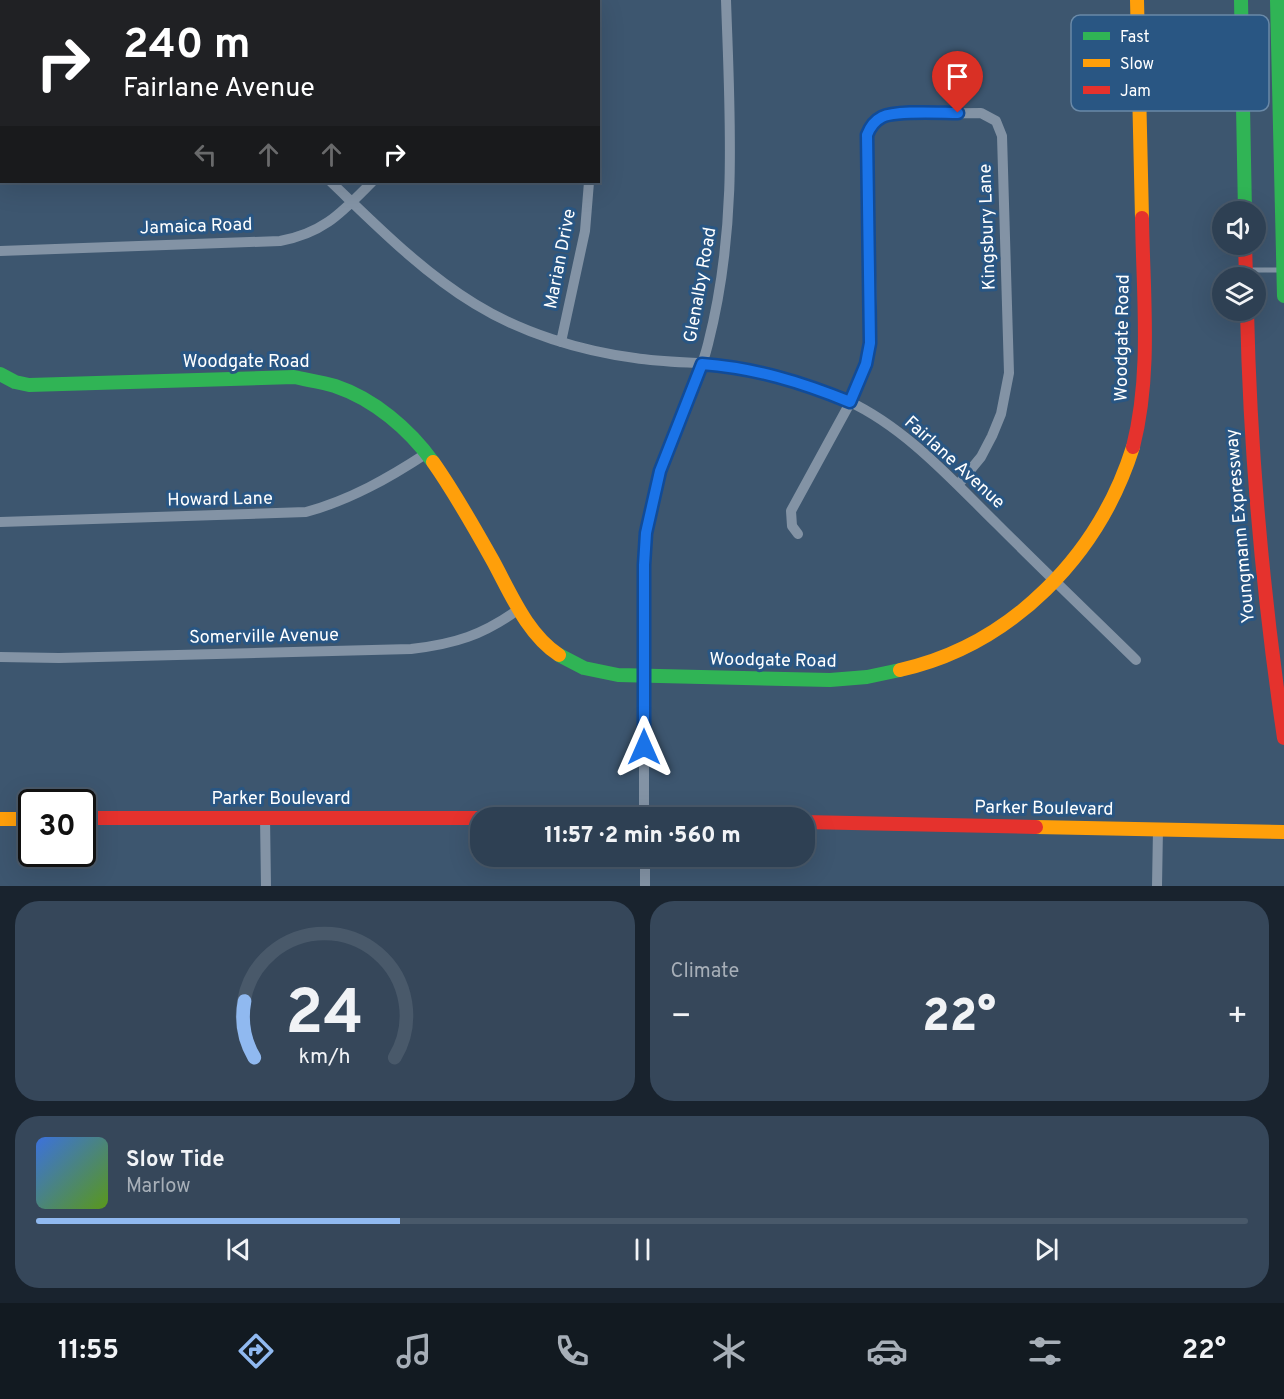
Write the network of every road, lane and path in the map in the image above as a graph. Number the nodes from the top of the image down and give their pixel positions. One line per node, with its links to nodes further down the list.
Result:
1 (726, 0): 20 (street, Glenalby Road)
2 (1137, 0): 5 (main road, Woodgate Road)
3 (1241, 0): 6 (main road)
4 (1277, 0): 15 (main road)
5 (1137, 15)
6 (1241, 15)
7 (1139, 111): 27 (main road, Woodgate Road)
8 (1243, 111): 12 (main road)
9 (332, 183): 13 (street, Fairlane Avenue)
10 (371, 183): 13 (street, Jamaica Road)
11 (589, 183): 19 (street, Marian Drive)
12 (1245, 201)
13 (352, 202): 14 (street, Jamaica Road); 19 (street, Fairlane Avenue)
14 (0, 251)
15 (1283, 270): 16 (lane); 17 (main road)
16 (1266, 272)
17 (1284, 296)
18 (1246, 321): 32 (main road, Youngmann Expressway)
19 (561, 342): 20 (street, Fairlane Avenue)
20 (702, 364): 22 (street, Fairlane Avenue); 31 (street, Glenalby Road)
21 (0, 374): 23 (main road, Woodgate Road)
22 (850, 402): 24 (street, Fairlane Avenue); 24 (street, Kingsbury Lane); 26 (street, Kingsbury Lane)
23 (427, 453): 25 (street, Howard Lane); 28 (main road, Woodgate Road)
24 (958, 485): 27 (street, Fairlane Avenue)
25 (0, 522)
26 (798, 534)
27 (1056, 582): 30 (street, Fairlane Avenue); 31 (main road, Woodgate Road)
28 (519, 609): 29 (street, Somerville Avenue); 31 (main road, Woodgate Road)
29 (0, 657)
30 (1136, 660)
31 (644, 676): 33 (street, Glenalby Road)
32 (1284, 738)
33 (644, 807)
34 (265, 817): 35 (main road, Parker Boulevard); 36 (main road, Parker Boulevard); 43 (street)
35 (96, 818)
36 (470, 818)
37 (0, 819): 38 (main road)
38 (18, 819)
39 (815, 822): 40 (main road, Parker Boulevard)
40 (1158, 829): 41 (main road, Parker Boulevard); 45 (street)
41 (1284, 832)
42 (645, 867): 44 (street)
43 (266, 886)
44 (645, 886)
45 (1157, 886)

